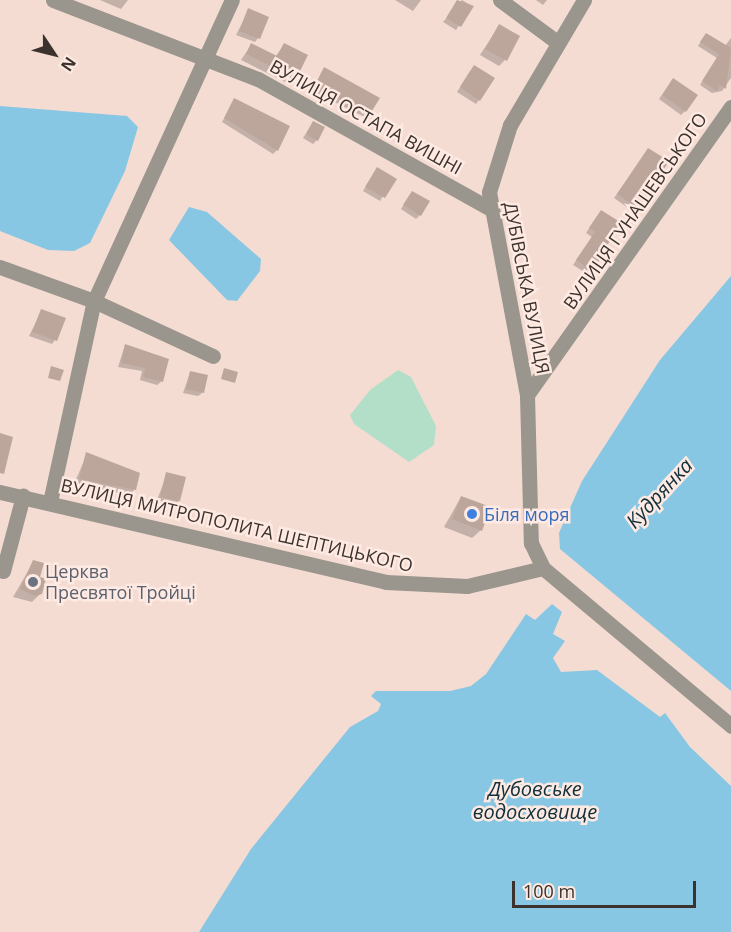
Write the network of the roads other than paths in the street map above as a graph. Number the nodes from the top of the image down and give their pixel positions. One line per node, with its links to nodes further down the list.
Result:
1 (53, 0): 6 (street, ВУЛИЦЯ ОСТАПА ВИШНІ)
2 (232, 0): 6 (street)
3 (500, 0): 5 (street)
4 (584, 0): 5 (street, ДУБІВСЬКА ВУЛИЦЯ)
5 (557, 42): 8 (street, ДУБІВСЬКА ВУЛИЦЯ)
6 (205, 55): 8 (street, ВУЛИЦЯ ОСТАПА ВИШНІ); 10 (street)
7 (731, 107): 12 (street, ВУЛИЦЯ ГУНАШЕВСЬКОГО)
8 (490, 209): 12 (street, ДУБІВСЬКА ВУЛИЦЯ)
9 (0, 267): 10 (street)
10 (94, 302): 11 (street); 15 (street)
11 (213, 356)
12 (527, 395): 16 (street, ДУБІВСЬКА ВУЛИЦЯ)
13 (0, 492): 14 (street, ВУЛИЦЯ МИТРОПОЛИТА ШЕПТИЦЬКОГО)
14 (23, 496): 15 (street, ВУЛИЦЯ МИТРОПОЛИТА ШЕПТИЦЬКОГО); 17 (street)
15 (50, 502): 16 (street, ВУЛИЦЯ МИТРОПОЛИТА ШЕПТИЦЬКОГО)
16 (543, 568): 18 (street)
17 (3, 572)
18 (731, 726)

